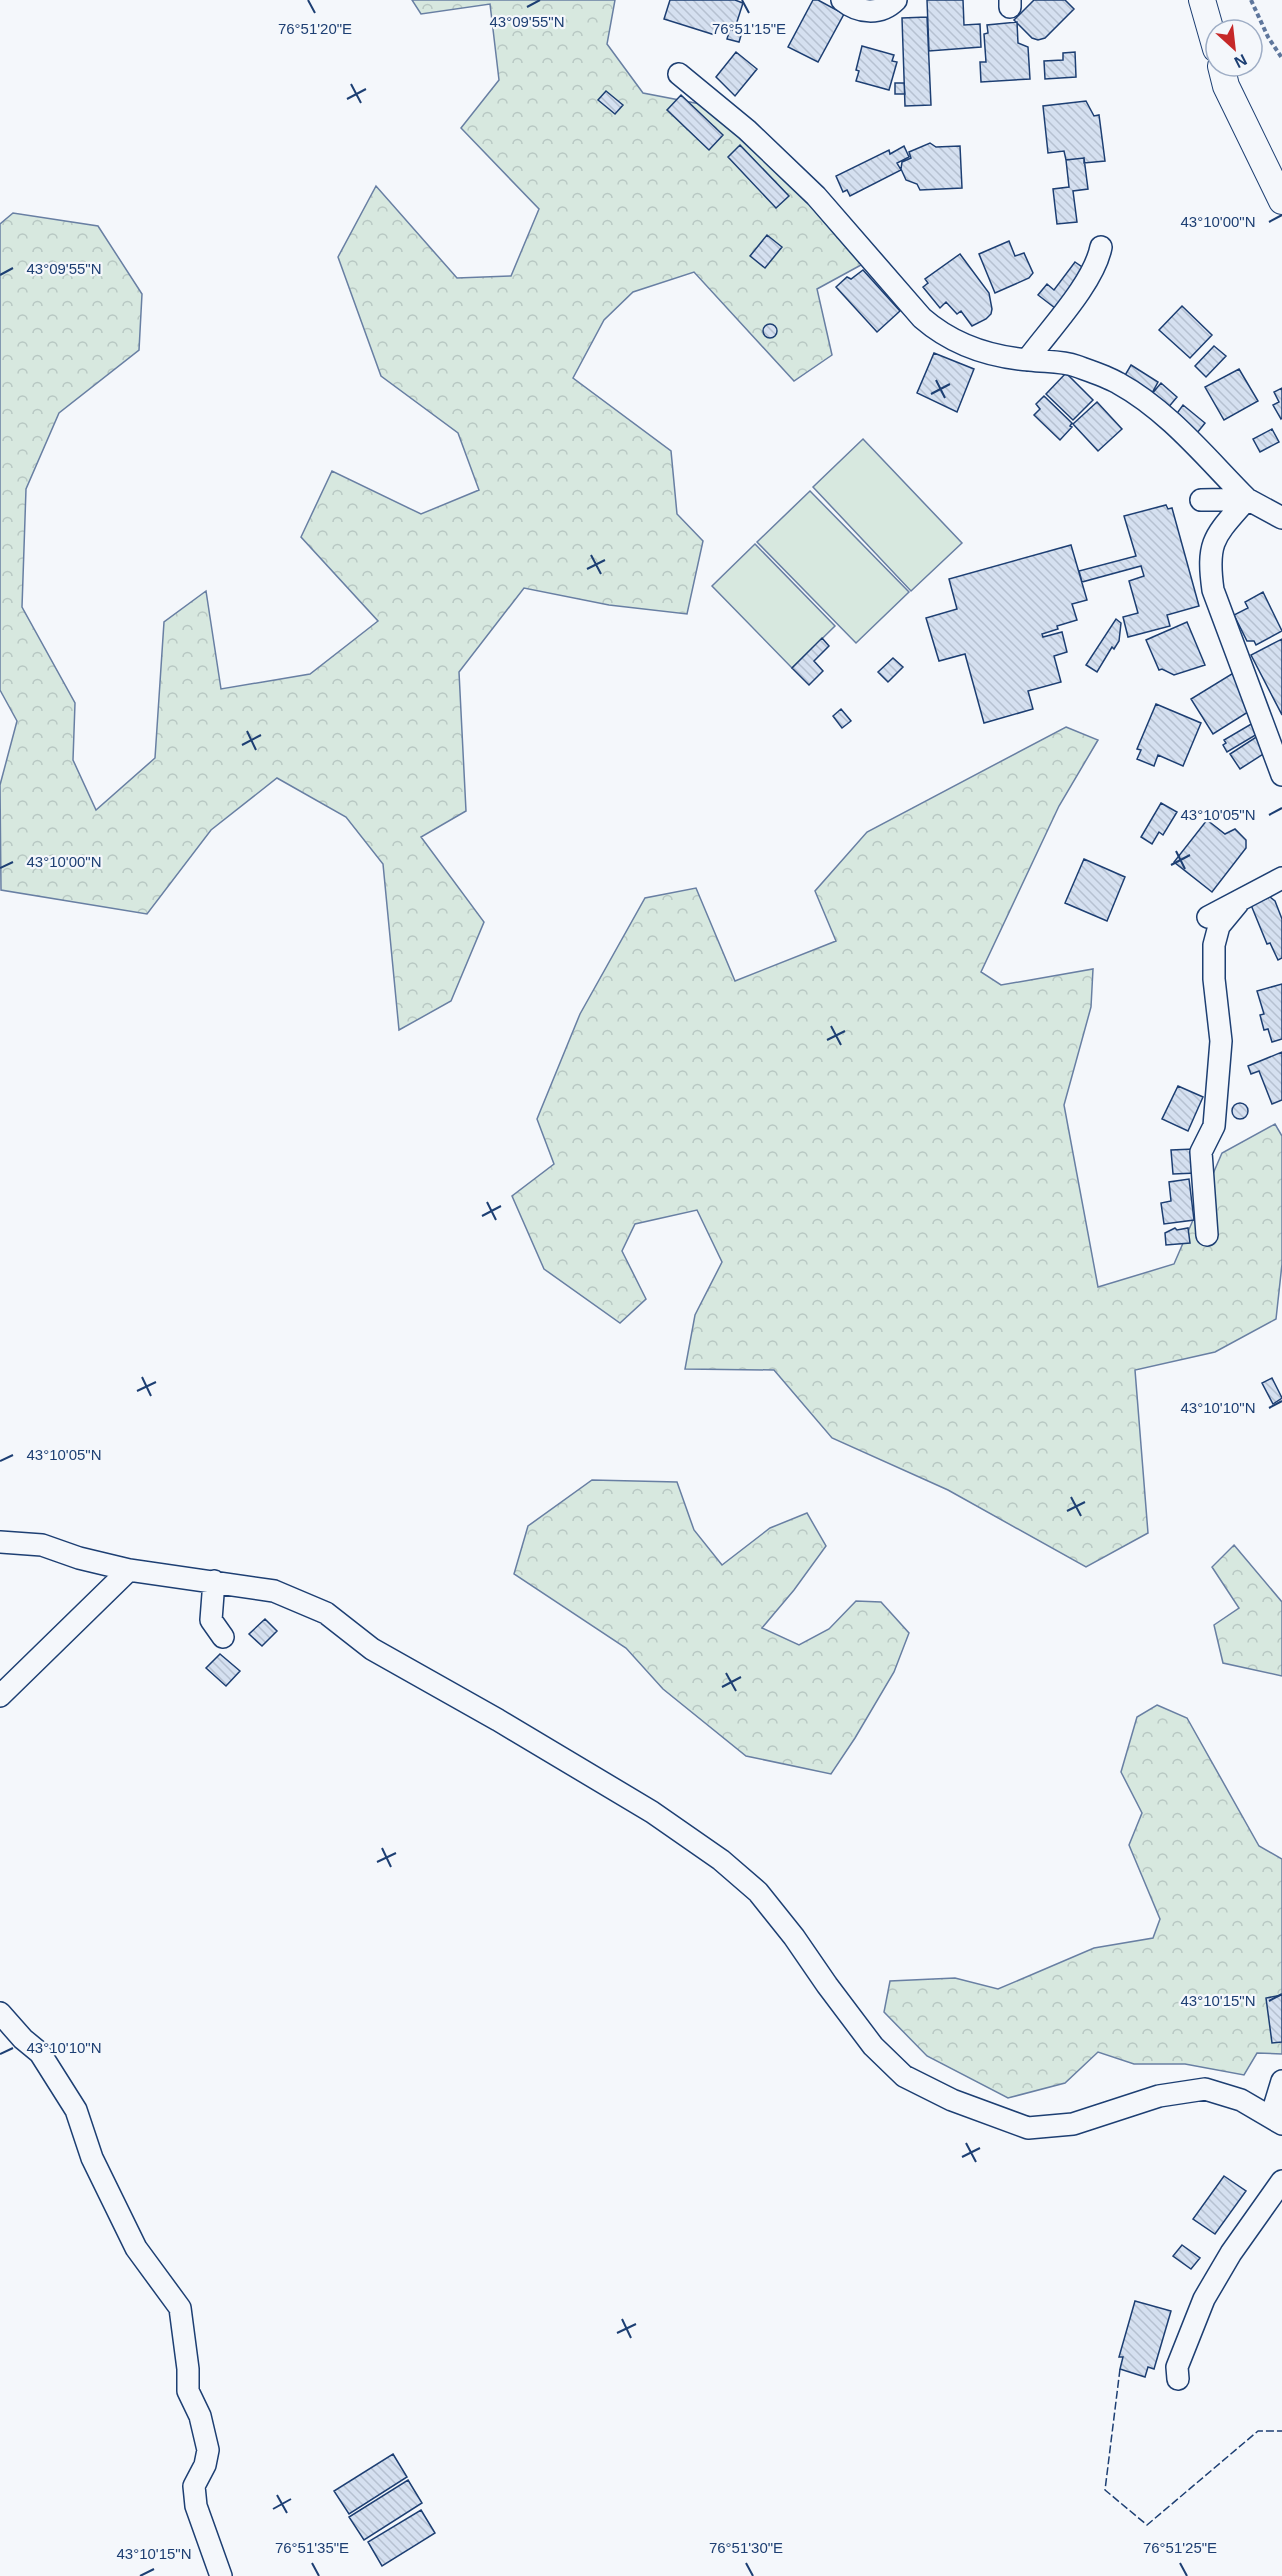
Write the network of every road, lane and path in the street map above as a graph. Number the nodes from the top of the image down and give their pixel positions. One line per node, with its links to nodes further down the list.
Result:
1 (842, 0): 2 (street)
2 (896, 0)
3 (1202, 0): 5 (street)
4 (1251, 0): 6 (path)
5 (1207, 18)
6 (1282, 58)
7 (679, 74): 11 (street)
8 (1225, 78): 9 (street)
9 (1282, 201)
10 (1101, 247): 11 (street)
11 (1027, 360): 12 (street)
12 (1247, 499): 13 (street); 14 (street); 15 (street)
13 (1201, 500)
14 (1282, 518)
15 (1282, 776)
16 (1282, 878): 17 (street)
17 (1238, 903): 18 (street); 19 (street)
18 (1208, 917)
19 (1207, 1235)
20 (0, 1542): 21 (street)
21 (129, 1570): 22 (street); 24 (street)
22 (214, 1581): 23 (street); 27 (street)
23 (223, 1636)
24 (0, 1696)
25 (0, 2013): 30 (street)
26 (1282, 2081): 27 (street)
27 (1282, 2124)
28 (1282, 2181): 29 (street)
29 (1178, 2379)
30 (221, 2576)

